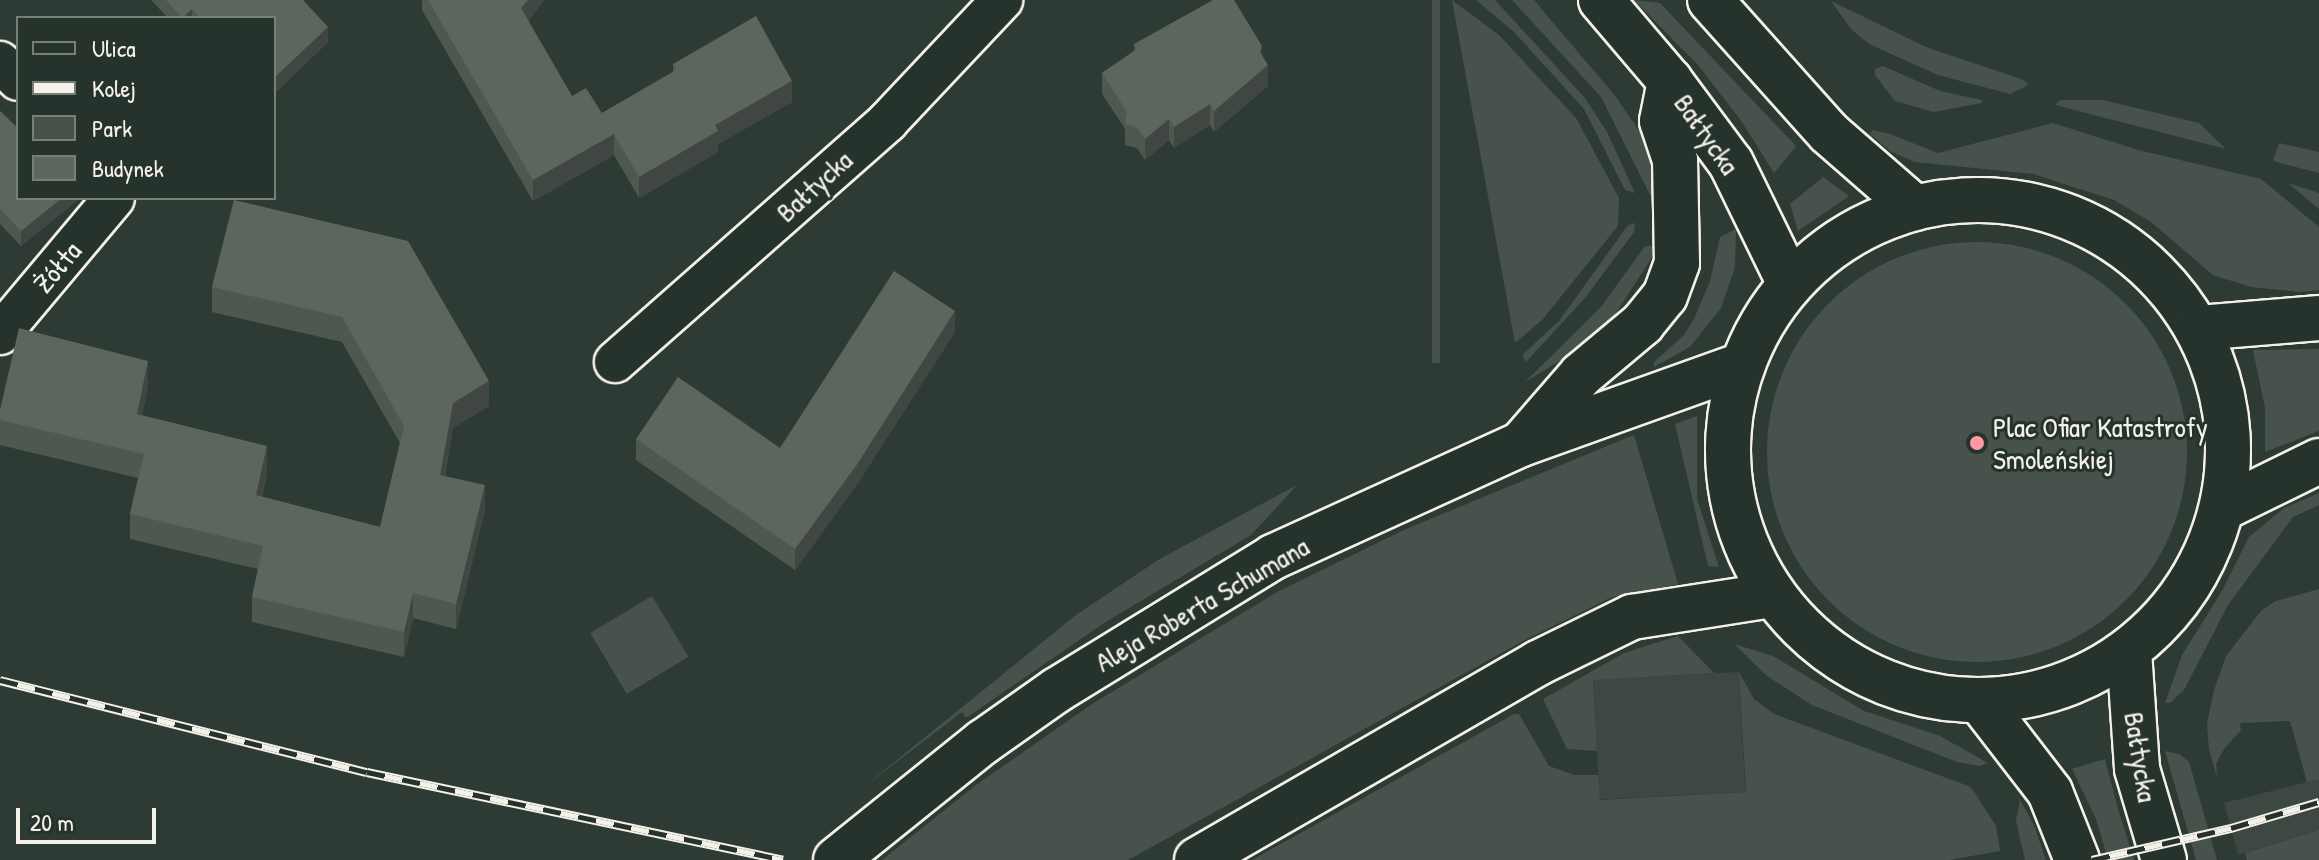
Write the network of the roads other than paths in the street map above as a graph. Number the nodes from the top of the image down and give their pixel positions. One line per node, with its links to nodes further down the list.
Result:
1 (1002, 0): 13 (street, Bałtycka)
2 (1601, 0): 6 (main road, Bałtycka)
3 (1710, 0): 8 (main road)
4 (0, 62): 5 (street)
5 (16, 78)
6 (1670, 81): 9 (main road, Bałtycka); 15 (main road)
7 (112, 200): 12 (street, Żółta)
8 (1915, 208): 9 (main road); 11 (main road)
9 (1790, 284): 14 (main road)
10 (2319, 318): 11 (main road)
11 (2197, 328): 17 (main road)
12 (0, 334)
13 (615, 362)
14 (1742, 365): 15 (main road, Aleja Roberta Schumana); 18 (main road)
15 (1521, 444): 21 (main road, Aleja Roberta Schumana)
16 (2319, 461): 17 (main road)
17 (2223, 508): 19 (main road)
18 (1773, 595): 20 (main road); 22 (main road)
19 (2129, 651): 20 (main road); 24 (main road, Bałtycka)
20 (1980, 701): 23 (main road)
21 (836, 860)
22 (1197, 860)
23 (2077, 860)
24 (2164, 860)

